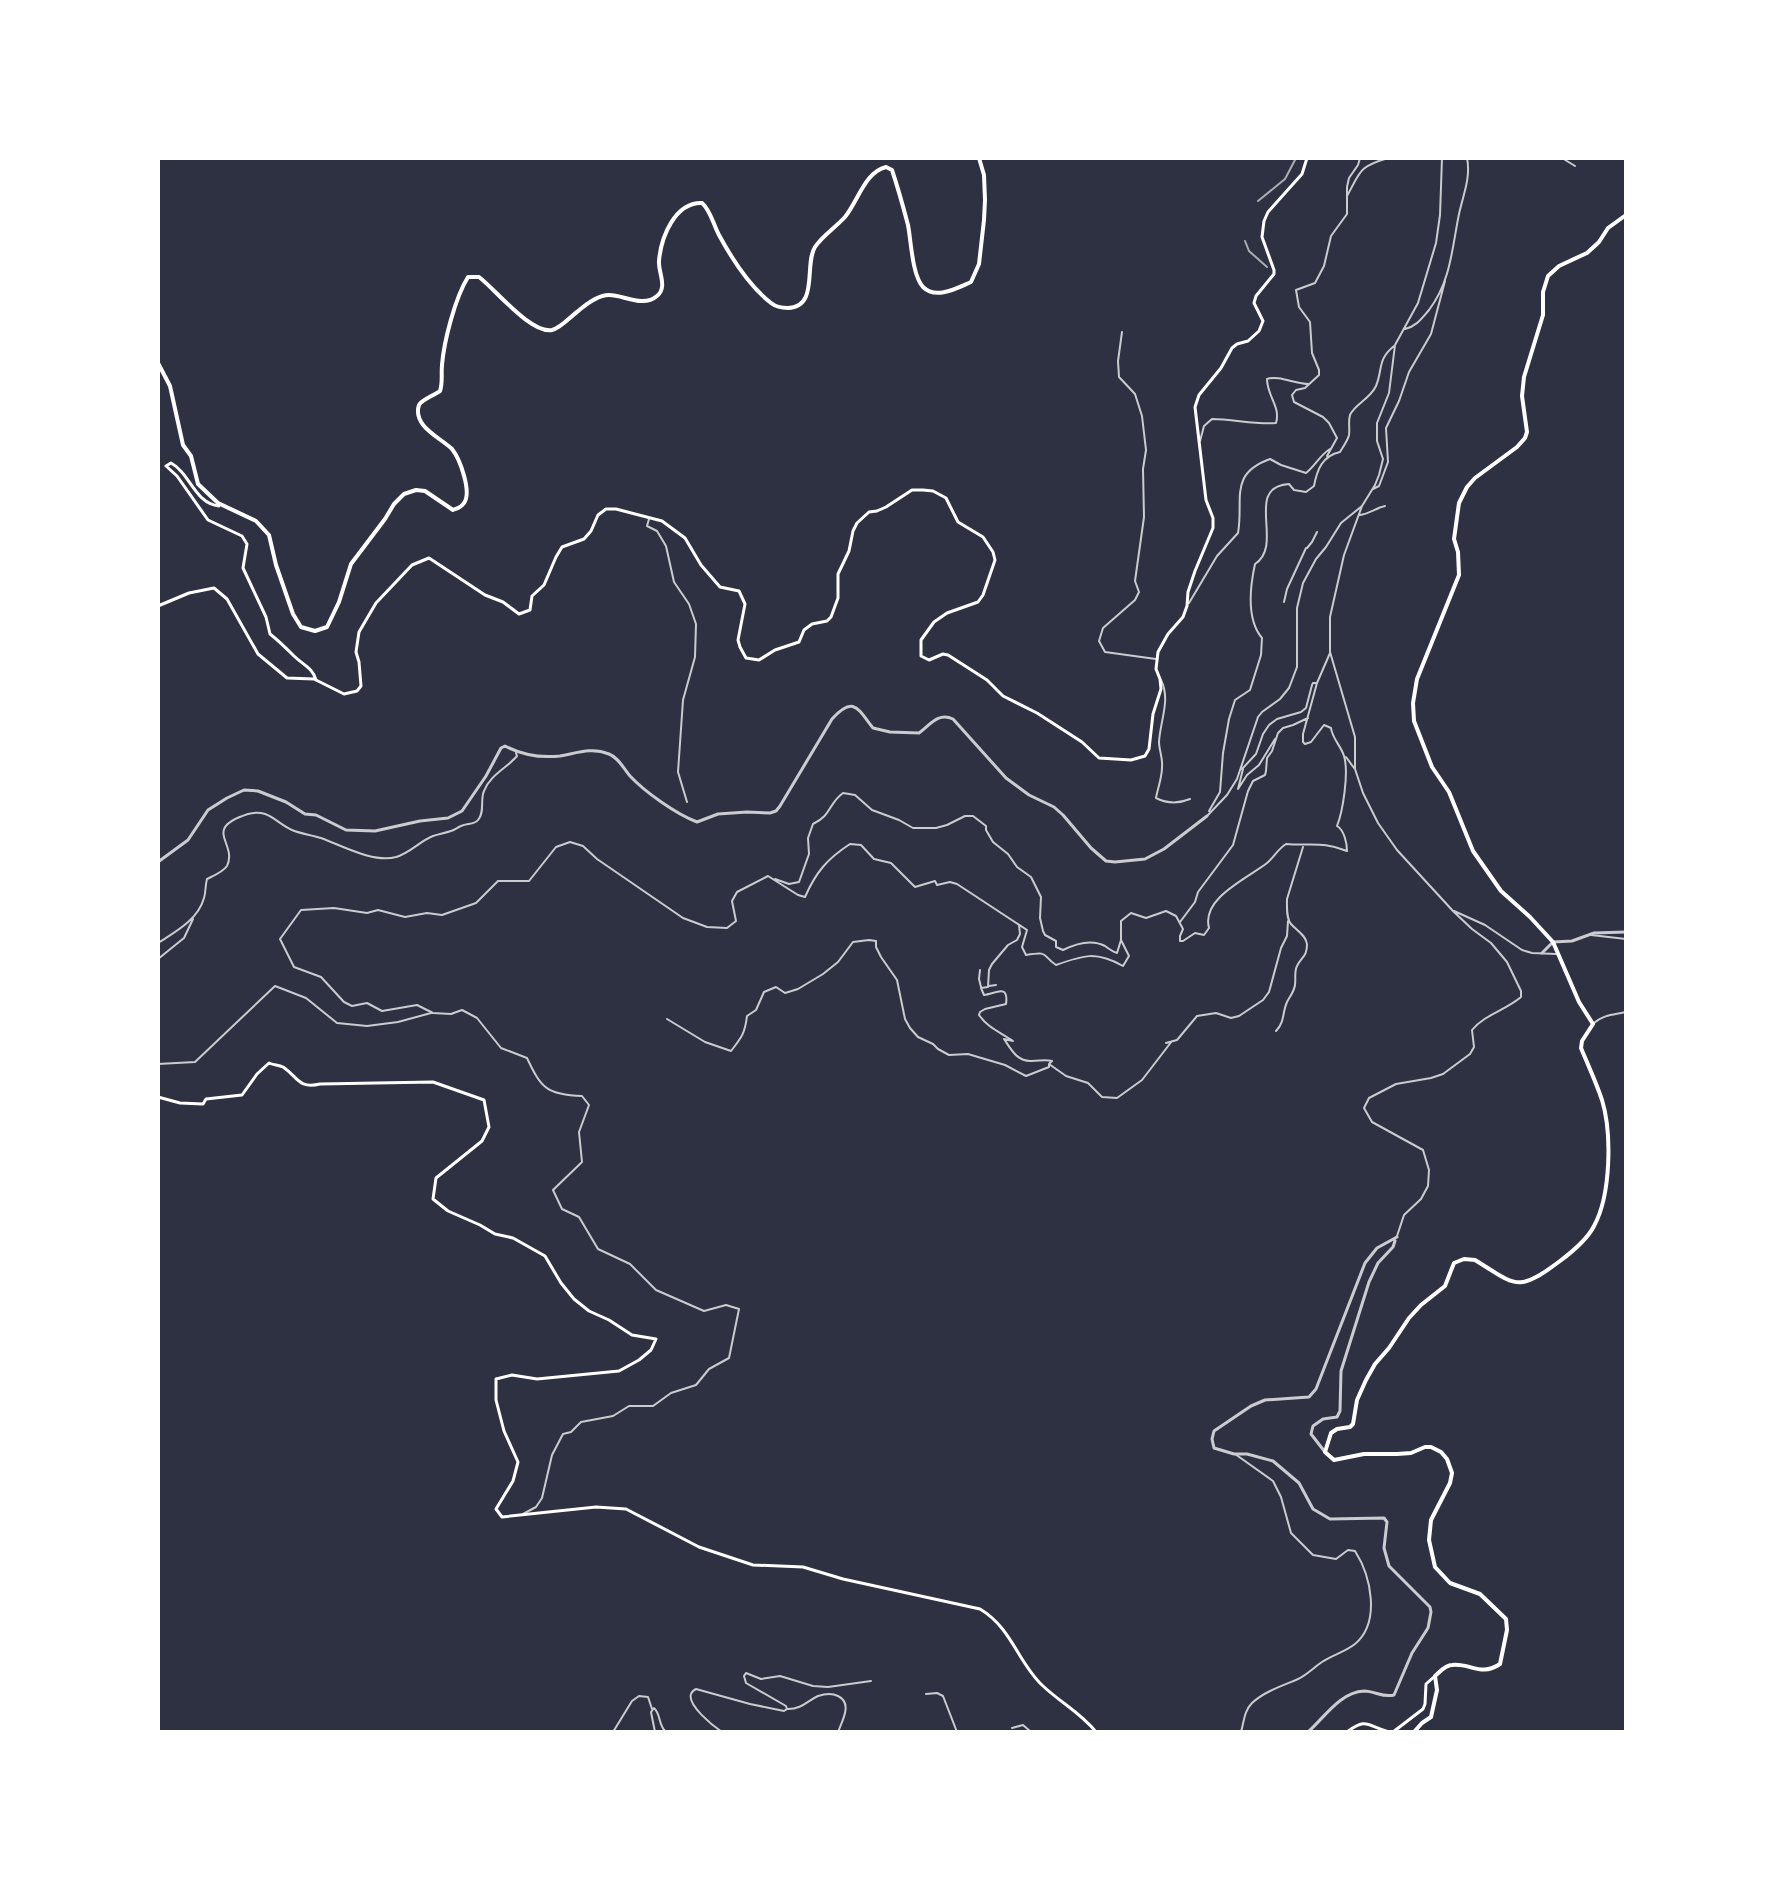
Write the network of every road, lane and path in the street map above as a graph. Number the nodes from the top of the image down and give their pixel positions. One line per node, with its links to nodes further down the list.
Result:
1 (979, 158): 21 (main road)
2 (1307, 158): 17 (main road)
3 (1360, 158): 9 (street)
4 (1388, 158): 9 (street)
5 (1442, 158): 12 (street)
6 (1467, 158): 11 (street)
7 (1562, 158): 8 (street)
8 (1575, 166)
9 (1346, 197): 16 (street)
10 (1626, 215): 56 (main road)
11 (1445, 281): 12 (street); 20 (street)
12 (1404, 329): 14 (street)
13 (1122, 332): 31 (street)
14 (1395, 345): 19 (street); 20 (street)
15 (158, 363): 21 (main road)
16 (1310, 384): 17 (street); 18 (street)
17 (1199, 444): 29 (main road)
18 (1331, 448): 19 (street); 29 (street)
19 (1326, 458): 43 (street)
20 (1373, 489): 22 (street)
21 (225, 506): 33 (main road)
22 (1362, 506): 24 (street); 39 (street)
23 (1385, 506): 24 (street)
24 (1359, 515): 30 (street)
25 (650, 517): 32 (main road); 33 (main road); 42 (street)
26 (1317, 532): 27 (street)
27 (1284, 602)
28 (158, 606): 33 (main road)
29 (1187, 606): 31 (main road)
30 (1330, 652): 34 (street); 40 (street)
31 (1157, 659): 32 (main road)
32 (1160, 679): 41 (street)
33 (316, 680)
34 (1317, 683): 35 (street); 39 (street)
35 (1309, 717): 36 (street); 38 (street)
36 (1278, 733): 39 (street); 50 (street)
37 (516, 751): 43 (street); 45 (street); 48 (street)
38 (1344, 755): 40 (street); 44 (street)
39 (1242, 769): 43 (street)
40 (1355, 769): 47 (street)
41 (1190, 799)
42 (687, 802)
43 (1207, 816)
44 (1303, 845): 49 (street); 50 (street)
45 (158, 862)
46 (775, 879): 51 (street); 55 (street); 66 (street)
47 (1453, 911): 58 (street); 75 (street)
48 (195, 914): 57 (street); 60 (street)
49 (1287, 916): 69 (street); 70 (street)
50 (1180, 922): 55 (street)
51 (1018, 924): 55 (street); 63 (street)
52 (1626, 932): 53 (street)
53 (1589, 935): 54 (street); 56 (street)
54 (1626, 939)
55 (1121, 940)
56 (1553, 942): 58 (street); 68 (main road)
57 (158, 943)
58 (1544, 953): 59 (street)
59 (1560, 954)
60 (158, 959)
61 (980, 970): 64 (street)
62 (996, 985): 63 (street)
63 (988, 987): 64 (street)
64 (981, 988): 73 (street)
65 (1626, 1012): 68 (street)
66 (433, 1013): 72 (street); 78 (street)
67 (667, 1019): 73 (street)
68 (1593, 1024): 76 (main road)
69 (1276, 1031)
70 (1172, 1041): 71 (street); 73 (street)
71 (1166, 1043)
72 (158, 1064)
73 (1049, 1064)
74 (158, 1097): 78 (main road)
75 (1397, 1237): 76 (street); 77 (street)
76 (1325, 1452): 79 (main road)
77 (1234, 1454): 93 (street); 94 (street)
78 (522, 1514): 92 (main road)
79 (1435, 1676): 96 (main road); 97 (main road)
80 (871, 1681): 83 (street)
81 (926, 1694): 90 (street)
82 (652, 1709): 85 (street); 86 (street); 87 (street)
83 (787, 1709): 88 (street); 89 (street)
84 (1012, 1728): 91 (street)
85 (613, 1732)
86 (655, 1732)
87 (666, 1732)
88 (722, 1732)
89 (838, 1732)
90 (957, 1732)
91 (1031, 1732)
92 (1096, 1732)
93 (1241, 1732)
94 (1308, 1732)
95 (1347, 1732): 96 (main road)
96 (1391, 1732)
97 (1414, 1732)

